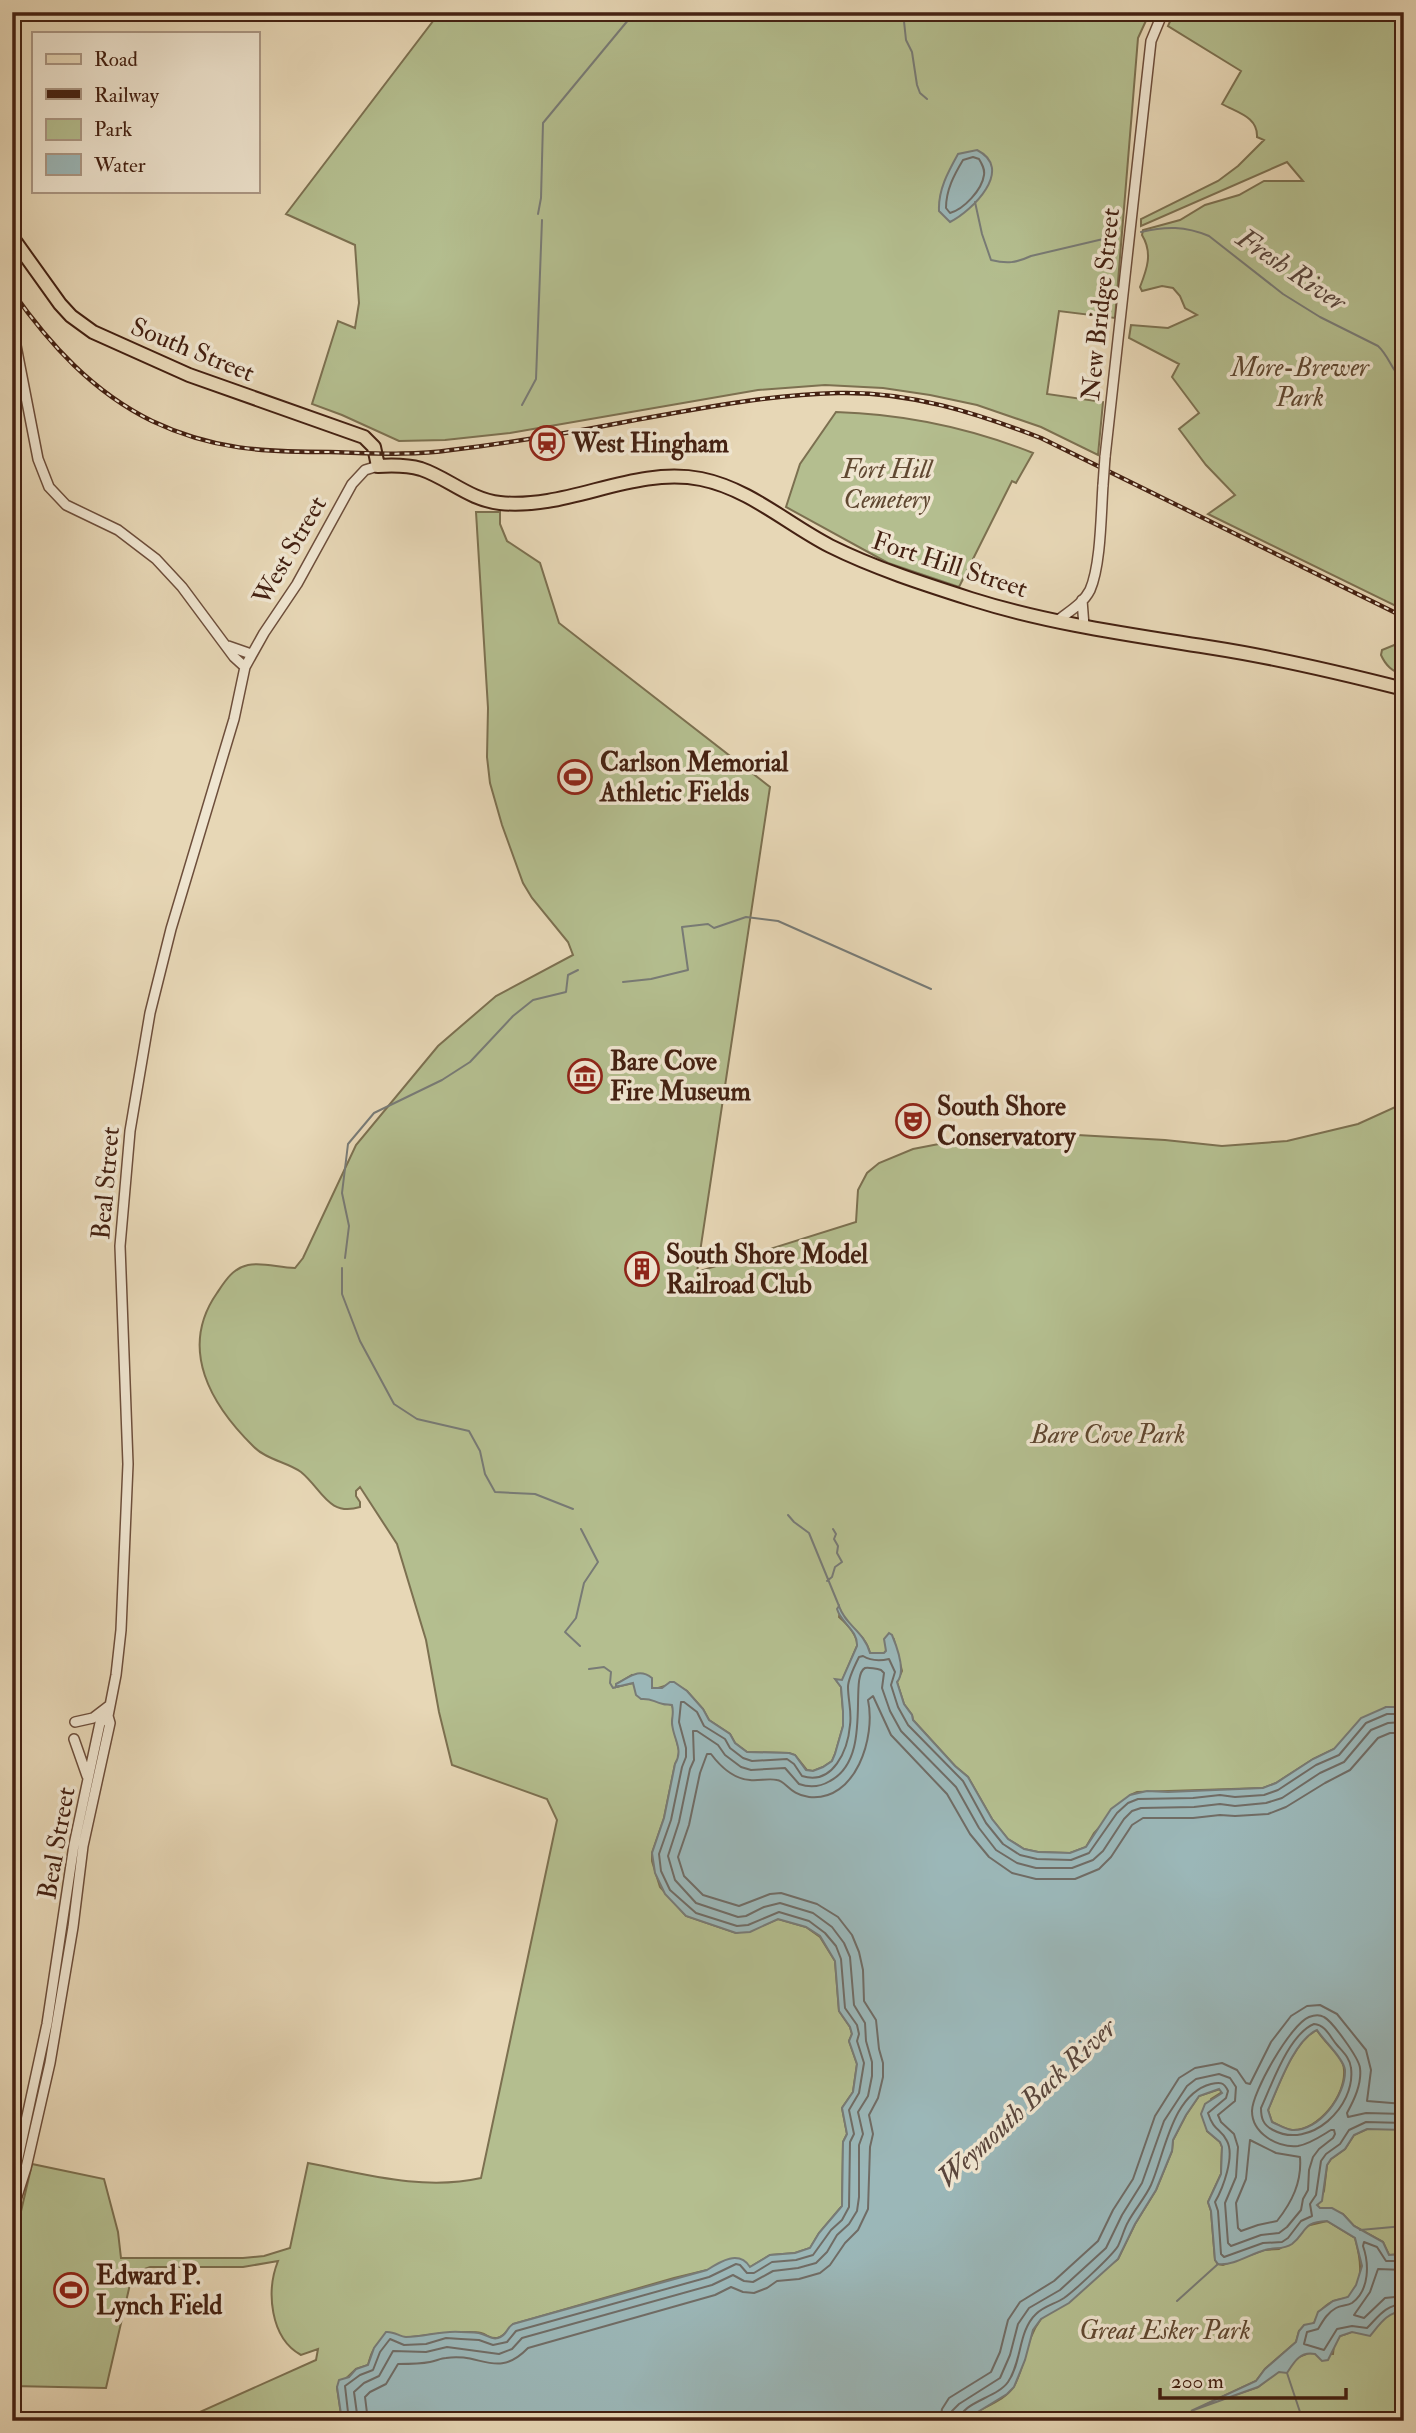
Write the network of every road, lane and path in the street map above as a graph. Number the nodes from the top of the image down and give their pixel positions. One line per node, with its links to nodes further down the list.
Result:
1 (21, 12): 3 (street)
2 (1163, 12): 7 (street, New Bridge Street, bridge)
3 (12, 25)
4 (12, 237): 6 (main road, South Street)
5 (12, 325): 10 (street)
6 (378, 466): 8 (main road, Fort Hill Street); 11 (street, West Street)
7 (1082, 600): 8 (street, New Bridge Street); 9 (street, New Bridge Street)
8 (1057, 621): 9 (main road, Fort Hill Street)
9 (1084, 626): 13 (main road, Fort Hill Street)
10 (228, 646): 11 (street); 12 (street)
11 (251, 654): 12 (street, West Street)
12 (245, 667): 14 (street, Beal Street)
13 (1404, 689)
14 (111, 1704): 15 (street, Beal Street); 16 (street)
15 (108, 1716): 18 (street, Beal Street); 19 (street, Beal Street)
16 (75, 1722)
17 (74, 1739): 18 (street)
18 (88, 1780): 19 (street, Beal Street)
19 (18, 2188): 20 (street, Beal Street)
20 (12, 2212)

